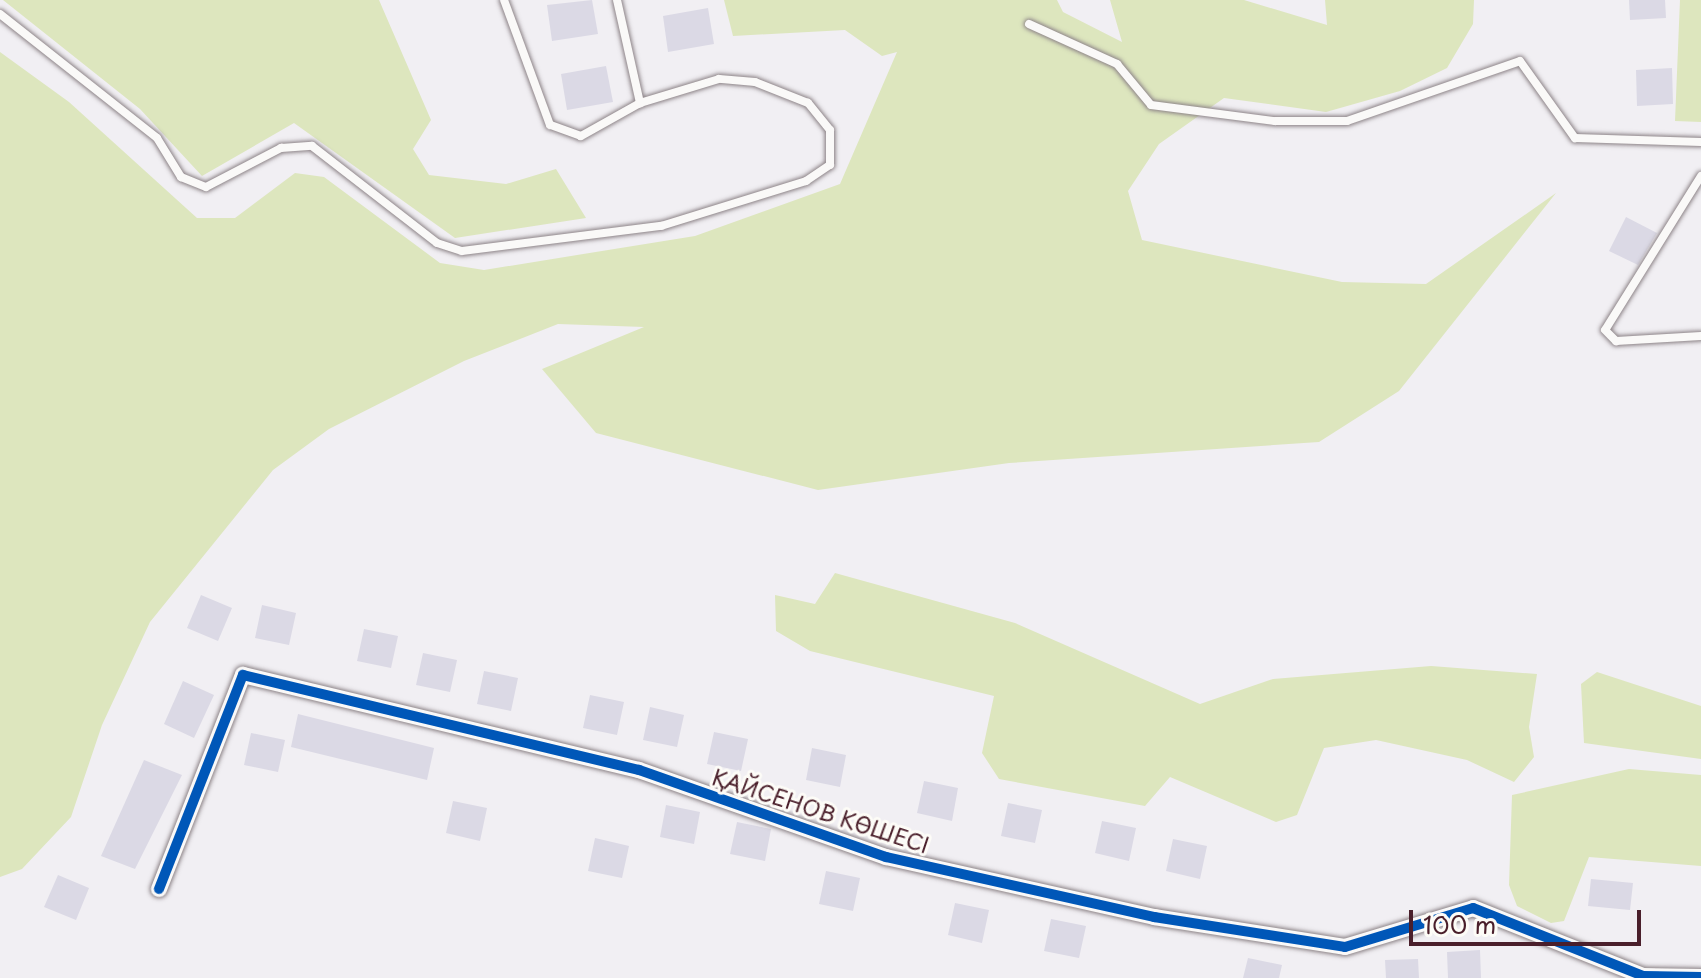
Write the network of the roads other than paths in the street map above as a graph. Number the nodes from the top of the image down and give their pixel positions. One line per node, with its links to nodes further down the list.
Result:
1 (504, 0): 5 (lane)
2 (617, 0): 5 (lane)
3 (0, 14): 5 (lane)
4 (1029, 24): 6 (lane)
5 (640, 103)
6 (1701, 142)
7 (1701, 176): 8 (lane)
8 (1701, 336)
9 (159, 889): 10 (street, ҚАЙСЕНОВ КӨШЕСІ)
10 (1644, 977): 11 (street, ҚАЙСЕНОВ КӨШЕСІ)
11 (1701, 977)

